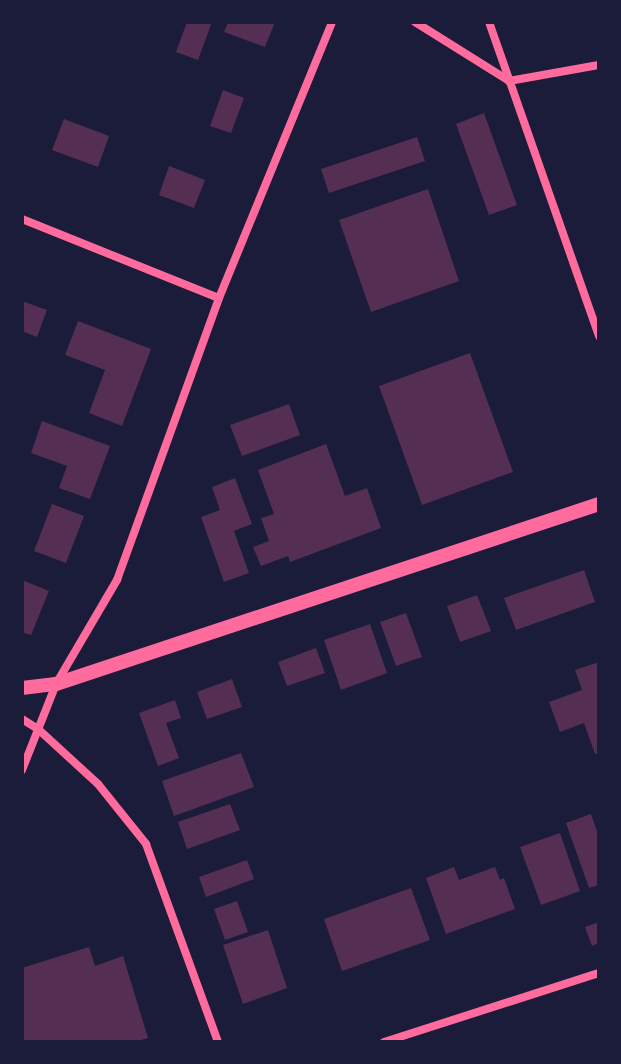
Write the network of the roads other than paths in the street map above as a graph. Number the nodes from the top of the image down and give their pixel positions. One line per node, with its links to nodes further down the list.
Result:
1 (332, 22): 7 (street)
2 (415, 22): 5 (street)
3 (489, 22): 5 (street)
4 (599, 65): 5 (street)
5 (509, 81): 8 (street)
6 (22, 219): 7 (street)
7 (219, 298): 10 (street)
8 (599, 336)
9 (599, 504): 10 (street)
10 (56, 684): 11 (street); 13 (street)
11 (22, 688)
12 (22, 719): 13 (street)
13 (38, 729): 14 (street); 16 (street)
14 (22, 770)
15 (599, 973): 17 (street)
16 (218, 1042)
17 (384, 1042)

